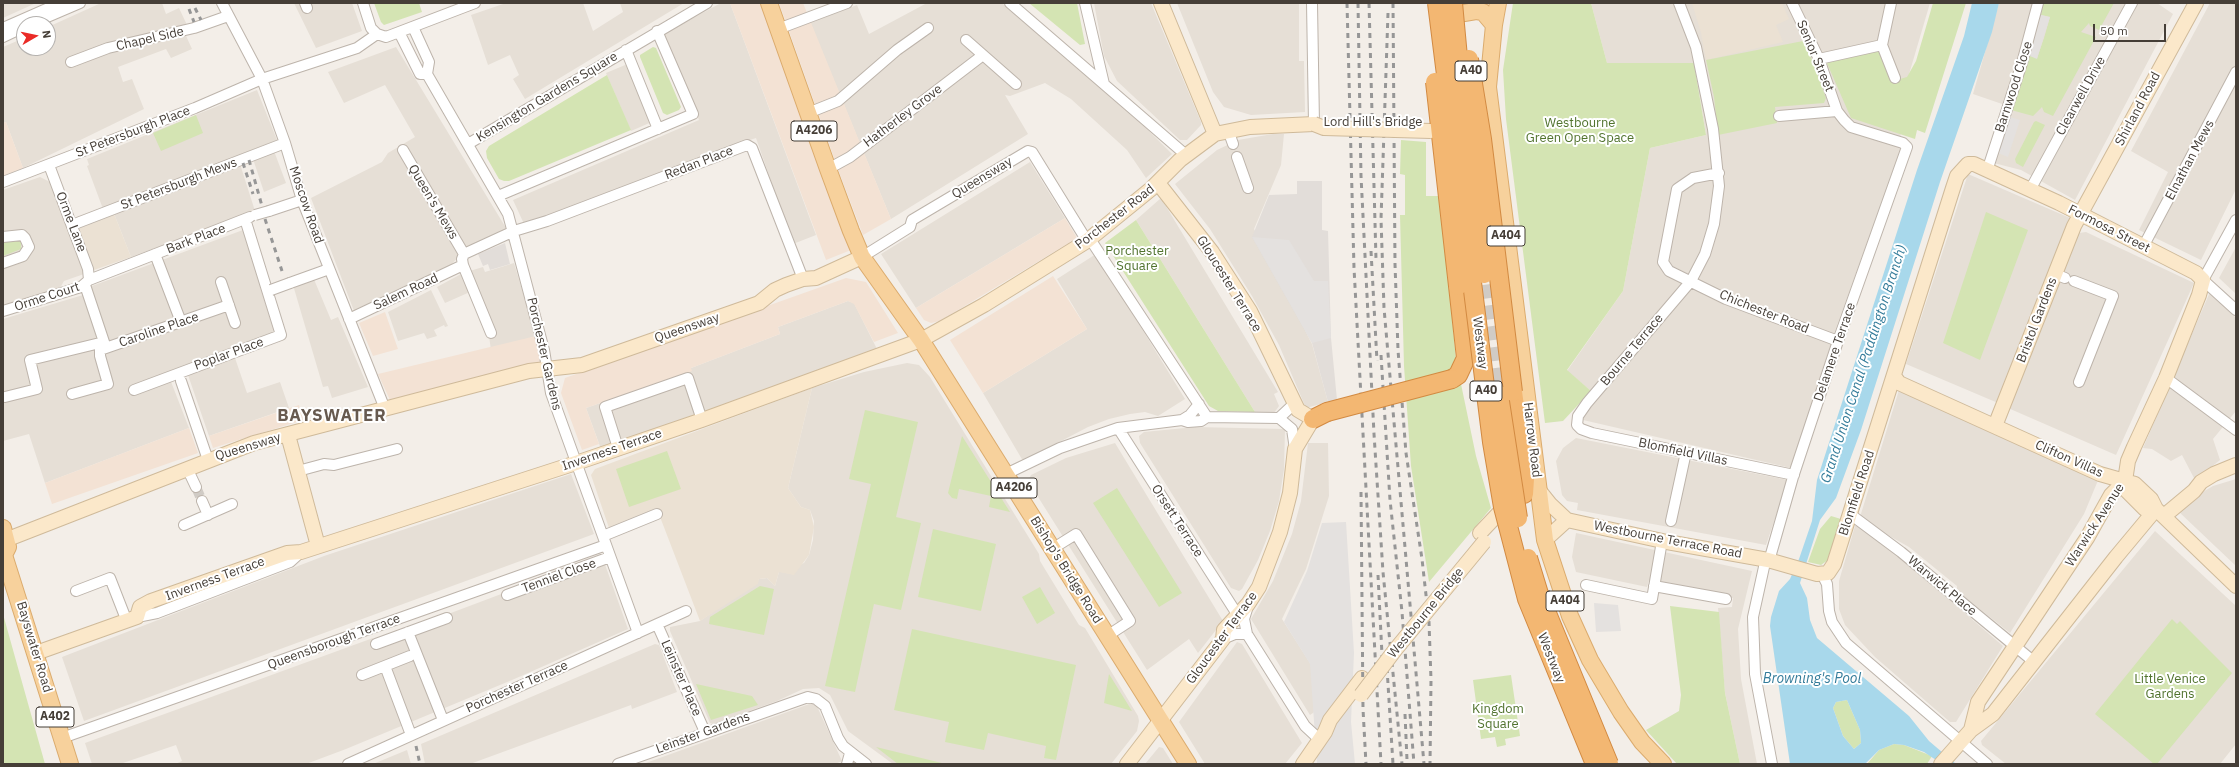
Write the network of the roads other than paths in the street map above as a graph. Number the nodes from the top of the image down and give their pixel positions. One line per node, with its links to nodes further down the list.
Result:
1 (60, 3): 28 (street)
2 (80, 3): 24 (street)
3 (222, 3): 25 (street, Moscow Road)
4 (363, 3): 34 (street)
5 (475, 3): 22 (street)
6 (707, 3): 32 (street, Kensington Gardens Square)
7 (769, 3): 30 (main road, A4206)
8 (847, 3): 30 (street)
9 (1010, 3): 47 (street)
10 (1085, 3): 47 (street)
11 (1161, 3): 56 (street)
12 (1312, 3): 53 (street)
13 (1430, 3): 116 (highway, A40, bridge)
14 (1437, 3): 200 (highway, Westway / A40, bridge)
15 (1498, 3): 26 (main road, Harrow Road / A404)
16 (1679, 3): 67 (street, Bourne Terrace)
17 (1792, 3): 40 (street, Senior Street)
18 (1891, 3): 37 (street)
19 (2038, 3): 66 (street, Barnwood Close)
20 (2132, 3): 71 (street, Clearwell Drive)
21 (2196, 3): 74 (street, Shirland Road)
22 (463, 5): 27 (street)
23 (1462, 6): 26 (main road); 139 (highway, A40, bridge); 201 (highway, Westway / A40, bridge)
24 (50, 16)
25 (228, 16): 41 (street, Chapel Side); 45 (street, Moscow Road)
26 (1494, 25): 48 (main road, Harrow Road / A404)
27 (413, 27): 33 (street); 43 (street)
28 (3, 28)
29 (928, 28): 50 (street)
30 (778, 29): 50 (main road, A4206)
31 (16, 31): 35 (street)
32 (657, 31): 38 (street, Kensington Gardens Square); 55 (street)
33 (400, 32): 34 (street); 43 (street)
34 (377, 34): 45 (street, St Petersburgh Place)
35 (3, 37)
36 (966, 40): 39 (street)
37 (1882, 45): 40 (street); 44 (street)
38 (626, 50): 55 (street, Kensington Gardens Square); 58 (street, Kensington Gardens Square)
39 (980, 58): 46 (street); 65 (street, Hatherley Grove)
40 (1819, 59): 49 (street, Senior Street)
41 (71, 62)
42 (2236, 72): 81 (street, Elnathan Mews)
43 (427, 74): 58 (street, Kensington Gardens Square)
44 (1895, 78)
45 (262, 79): 57 (street, Moscow Road); 64 (street, St Petersburgh Place)
46 (1016, 84)
47 (1104, 84): 61 (street)
48 (1488, 87): 51 (street, Harrow Road); 139 (main road, Harrow Road / A404)
49 (1837, 110): 52 (street); 103 (street, Delamere Terrace)
50 (808, 113): 65 (main road, A4206)
51 (1484, 115)
52 (1779, 116)
53 (1314, 124): 54 (street, Lord Hill's Bridge); 56 (street, Porchester Road)
54 (1431, 126)
55 (658, 129): 72 (street)
56 (1222, 132): 59 (street); 61 (street, Porchester Road)
57 (285, 142): 73 (street, Moscow Road); 77 (street, St Petersburgh Mews)
58 (468, 144): 72 (street, Kensington Gardens Square)
59 (1233, 144)
60 (403, 150): 83 (street, Queen's Mews)
61 (1186, 155): 69 (street, Porchester Road)
62 (1237, 157): 70 (street)
63 (1972, 164): 66 (street, Formosa Street); 106 (street, Blomfield Road)
64 (49, 165): 68 (street, St Petersburgh Place); 77 (street, Orme Lane)
65 (828, 170): 84 (main road, A4206)
66 (1987, 170): 71 (street, Formosa Street)
67 (1718, 172): 91 (street, Bourne Terrace); 91 (street)
68 (3, 182)
69 (1158, 183): 80 (street, Porchester Road); 114 (street, Gloucester Terrace)
70 (1248, 188)
71 (2030, 190): 74 (street, Formosa Street)
72 (498, 196): 78 (street, Kensington Gardens Square)
73 (302, 200): 75 (street, Bark Place, bridge); 87 (street, Moscow Road)
74 (2081, 214): 81 (street, Formosa Street); 88 (street, Bristol Gardens)
75 (245, 219): 82 (street, Bark Place); 94 (street, Poplar Place)
76 (2236, 220): 90 (street, Warwick Avenue)
77 (72, 225): 92 (street, Orme Lane)
78 (514, 231): 83 (street, Queen's Mews); 89 (street, Redan Place); 105 (street, Porchester Gardens)
79 (3, 237): 85 (street)
80 (1088, 240): 84 (street, Queensway); 102 (street, Porchester Road); 113 (street)
81 (2144, 247): 90 (street, Formosa Street)
82 (155, 254): 92 (street, Bark Place); 99 (street)
83 (464, 254): 86 (street, Queen's Mews)
84 (862, 257): 89 (street, Queensway); 102 (main road, Bishop's Bridge Road / A4206)
85 (3, 263)
86 (464, 264): 98 (street, Salem Road); 101 (street, Queen's Mews)
87 (328, 269): 94 (street, bridge); 98 (street, Moscow Road)
88 (2065, 277): 109 (street); 122 (street, Bristol Gardens)
89 (803, 279): 105 (street, Queensway)
90 (2203, 280): 96 (street, Formosa Street); 107 (street, Warwick Avenue)
91 (1691, 281): 103 (street, Chichester Road); 121 (street, Bourne Terrace)
92 (87, 282): 97 (street, Orme Court); 104 (street, Caroline Place)
93 (221, 282): 95 (street)
94 (269, 290): 110 (street, Poplar Place)
95 (229, 305): 99 (street, Caroline Place); 100 (street)
96 (2236, 310)
97 (3, 311)
98 (349, 319): 115 (street, Moscow Road)
99 (181, 322): 104 (street, Caroline Place)
100 (235, 323)
101 (491, 333)
102 (921, 340): 119 (street, Inverness Terrace); 135 (main road, Bishop's Bridge Road / A4206)
103 (1838, 342): 136 (street, Delamere Terrace)
104 (105, 345): 111 (street); 112 (street)
105 (548, 367): 115 (street, Queensway); 131 (street, Porchester Gardens)
106 (1894, 376): 122 (street, Clifton Villas); 145 (street, Blomfield Road)
107 (2166, 378): 123 (street); 137 (street, Warwick Avenue)
108 (181, 381): 130 (street, Queensway)
109 (2079, 382)
110 (134, 390)
111 (72, 394)
112 (5, 397)
113 (1199, 404): 117 (street); 120 (street)
114 (1294, 404): 116 (street, Gloucester Terrace); 118 (street)
115 (385, 409): 125 (street, Queensway)
116 (1320, 416): 128 (street, Gloucester Terrace)
117 (1207, 417): 118 (street); 120 (street)
118 (1279, 418): 128 (street, Gloucester Terrace)
119 (702, 420): 126 (street, Inverness Terrace); 126 (street)
120 (1182, 420): 124 (street)
121 (1576, 421): 129 (street, Blomfield Villas)
122 (1997, 422): 137 (street, Clifton Villas)
123 (2234, 424)
124 (1118, 428): 135 (street); 167 (street, Orsett Terrace)
125 (288, 435): 130 (street, Queensway); 134 (street)
126 (618, 448): 131 (street, Inverness Terrace)
127 (397, 449): 134 (street)
128 (1295, 449): 165 (street, Gloucester Terrace)
129 (1686, 452): 136 (street, Blomfield Villas); 148 (street)
130 (208, 460): 133 (street, Queensway)
131 (576, 463): 150 (street, Porchester Gardens); 154 (street, Inverness Terrace)
132 (2236, 465): 142 (street, Warwick Avenue)
133 (187, 468): 138 (street); 153 (street, Queensway)
134 (298, 471): 154 (street)
135 (1006, 474): 155 (main road, Bishop's Bridge Road / A4206)
136 (1794, 475): 157 (street, Delamere Terrace)
137 (2125, 481): 142 (street, Clifton Villas); 177 (street, Warwick Avenue)
138 (196, 487)
139 (1531, 492): 147 (street); 151 (main road, Harrow Road / A404)
140 (202, 501): 143 (street)
141 (232, 504): 143 (street)
142 (2160, 512): 161 (street, Clifton Villas); 180 (street, Warwick Avenue)
143 (208, 514): 149 (street)
144 (657, 514): 150 (street, Queensborough Terrace)
145 (1850, 514): 158 (street, Blomfield Road); 177 (street, Warwick Place)
146 (1499, 519): 188 (street, Westbourne Bridge)
147 (1567, 520): 151 (street); 152 (street, Westbourne Terrace Road)
148 (1672, 521)
149 (184, 525)
150 (604, 540): 156 (street, Porchester Gardens); 189 (street, Queensborough Terrace)
151 (1545, 540): 202 (main road, Harrow Road / A404)
152 (1662, 541): 157 (street, Westbourne Terrace Road); 160 (street)
153 (4, 542): 178 (main road, Bayswater Road / A402)
154 (318, 546): 168 (street, Inverness Terrace)
155 (1052, 549): 174 (main road, Bishop's Bridge Road / A4206); 174 (street)
156 (610, 557): 163 (street, Tenniel Close); 172 (street, Porchester Gardens)
157 (1768, 560): 158 (street, Westbourne Terrace Road); 203 (street, Delamere Terrace)
158 (1815, 573): 190 (street)
159 (1586, 585): 160 (street)
160 (1654, 586): 164 (street)
161 (2236, 586)
162 (76, 591): 168 (street)
163 (507, 595)
164 (1726, 599)
165 (1248, 604): 167 (street, Gloucester Terrace); 173 (street)
166 (686, 611): 170 (street, Porchester Terrace)
167 (1237, 614): 175 (street, Gloucester Terrace)
168 (131, 618): 178 (street)
169 (447, 618): 171 (street)
170 (657, 624): 172 (street, Porchester Terrace); 186 (street, Leinster Place)
171 (408, 632): 176 (street); 183 (street)
172 (638, 633): 183 (street, Porchester Terrace)
173 (1247, 634): 175 (street); 188 (street)
174 (1107, 636): 184 (main road, Bishop's Bridge Road / A4206)
175 (1223, 639): 184 (street, Gloucester Terrace)
176 (376, 644)
177 (2015, 648): 180 (street, Warwick Place); 185 (street, Warwick Avenue)
178 (36, 653): 189 (main road, Bayswater Road / A402)
179 (410, 656): 181 (street)
180 (2033, 661): 185 (street, Warwick Avenue)
181 (385, 666): 182 (street); 187 (street)
182 (362, 675)
183 (443, 720): 187 (street, Porchester Terrace)
184 (1161, 721): 197 (street, Gloucester Terrace); 198 (main road, Bishop's Bridge Road / A4206)
185 (1972, 730): 190 (street, Warwick Avenue)
186 (705, 732): 191 (street, Leinster Gardens); 194 (street, Leinster Gardens)
187 (411, 735): 193 (street, Porchester Terrace)
188 (1322, 736): 199 (street, Westbourne Bridge)
189 (62, 738): 192 (main road, Bayswater Road / A402)
190 (1956, 747): 204 (street, Warwick Avenue); 205 (street)
191 (850, 753): 195 (street); 196 (street, Leinster Gardens)
192 (70, 764)
193 (349, 764)
194 (618, 764)
195 (847, 764)
196 (866, 764)
197 (1127, 764)
198 (1188, 764)
199 (1303, 764)
200 (1595, 764)
201 (1609, 764)
202 (1663, 764)
203 (1772, 764)
204 (1941, 764)
205 (1987, 764)

